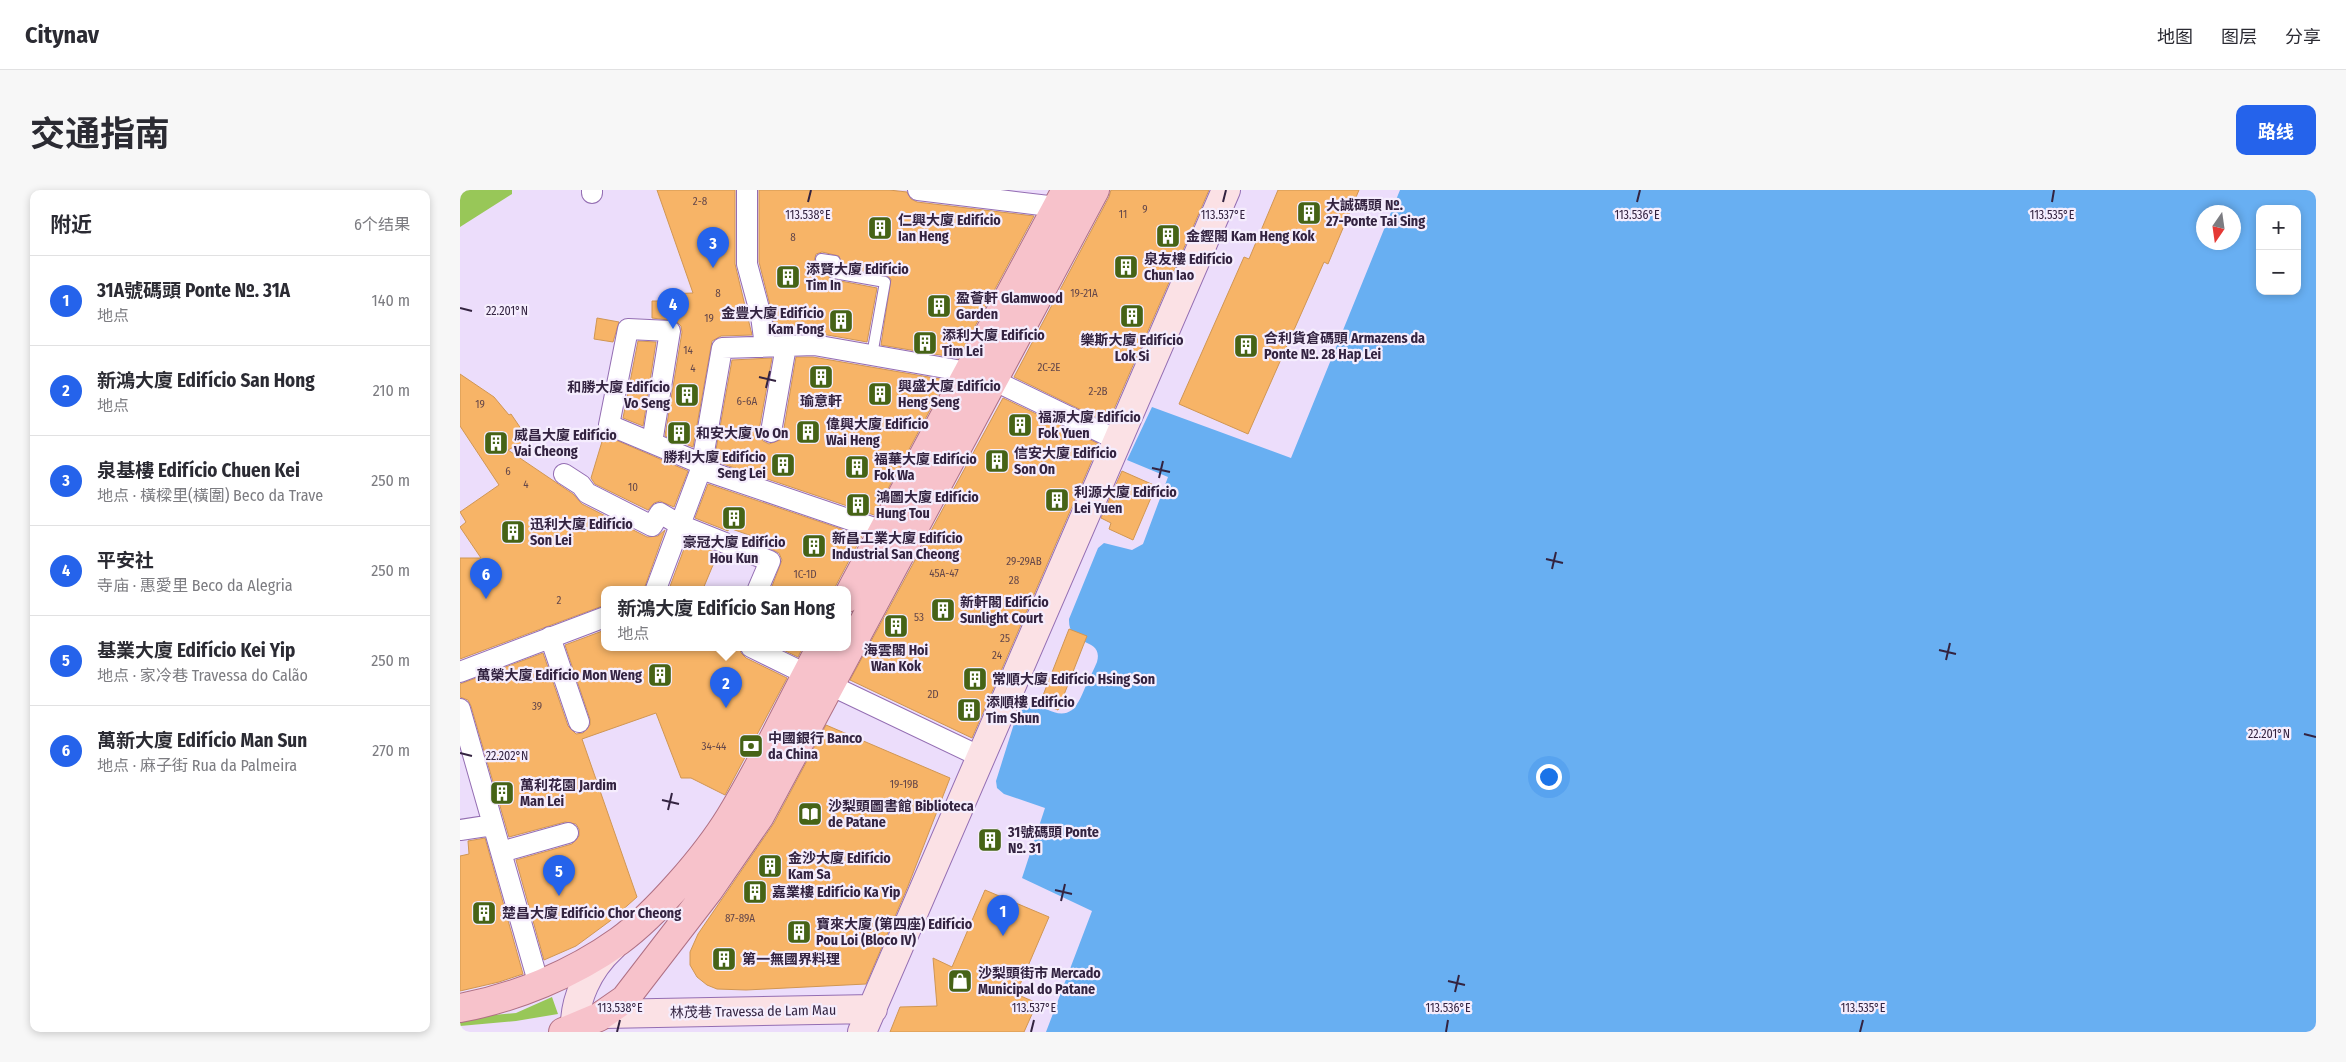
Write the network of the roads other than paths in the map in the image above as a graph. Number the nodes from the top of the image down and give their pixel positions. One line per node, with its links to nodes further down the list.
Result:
1 (746, 190): 7 (street)
2 (918, 190): 5 (street)
3 (1094, 190): 10 (main road)
4 (1226, 190): 12 (street)
5 (1061, 198): 10 (main road)
6 (821, 259): 9 (lane)
7 (765, 346): 8 (street); 14 (street)
8 (786, 346): 9 (street); 11 (street)
9 (872, 355): 10 (street)
10 (980, 376): 12 (street); 17 (main road); 21 (main road)
11 (771, 432)
12 (1117, 440): 31 (street)
13 (652, 443): 13 (street); 14 (street)
14 (701, 466): 16 (street); 17 (street)
15 (564, 474): 16 (street)
16 (680, 525): 18 (street); 19 (street)
17 (883, 531): 20 (main road)
18 (657, 586)
19 (759, 586)
20 (851, 591)
21 (851, 617)
22 (601, 618): 23 (street)
23 (550, 637): 27 (street); 30 (street)
24 (759, 651): 28 (street)
25 (821, 651): 28 (main road)
26 (833, 651): 28 (main road)
27 (460, 672)
28 (818, 679): 31 (street); 36 (main road); 39 (main road)
29 (460, 709): 32 (street)
30 (579, 722)
31 (981, 757): 40 (street)
32 (493, 825): 33 (street); 35 (street)
33 (460, 830)
34 (568, 833): 35 (street)
35 (501, 852): 37 (street)
36 (619, 941): 37 (main road); 41 (street)
37 (539, 985): 38 (main road)
38 (460, 1008)
39 (614, 1015): 40 (street, 林茂巷 Travessa de Lam Mau); 41 (main road)
40 (867, 1020)
41 (571, 1031)

